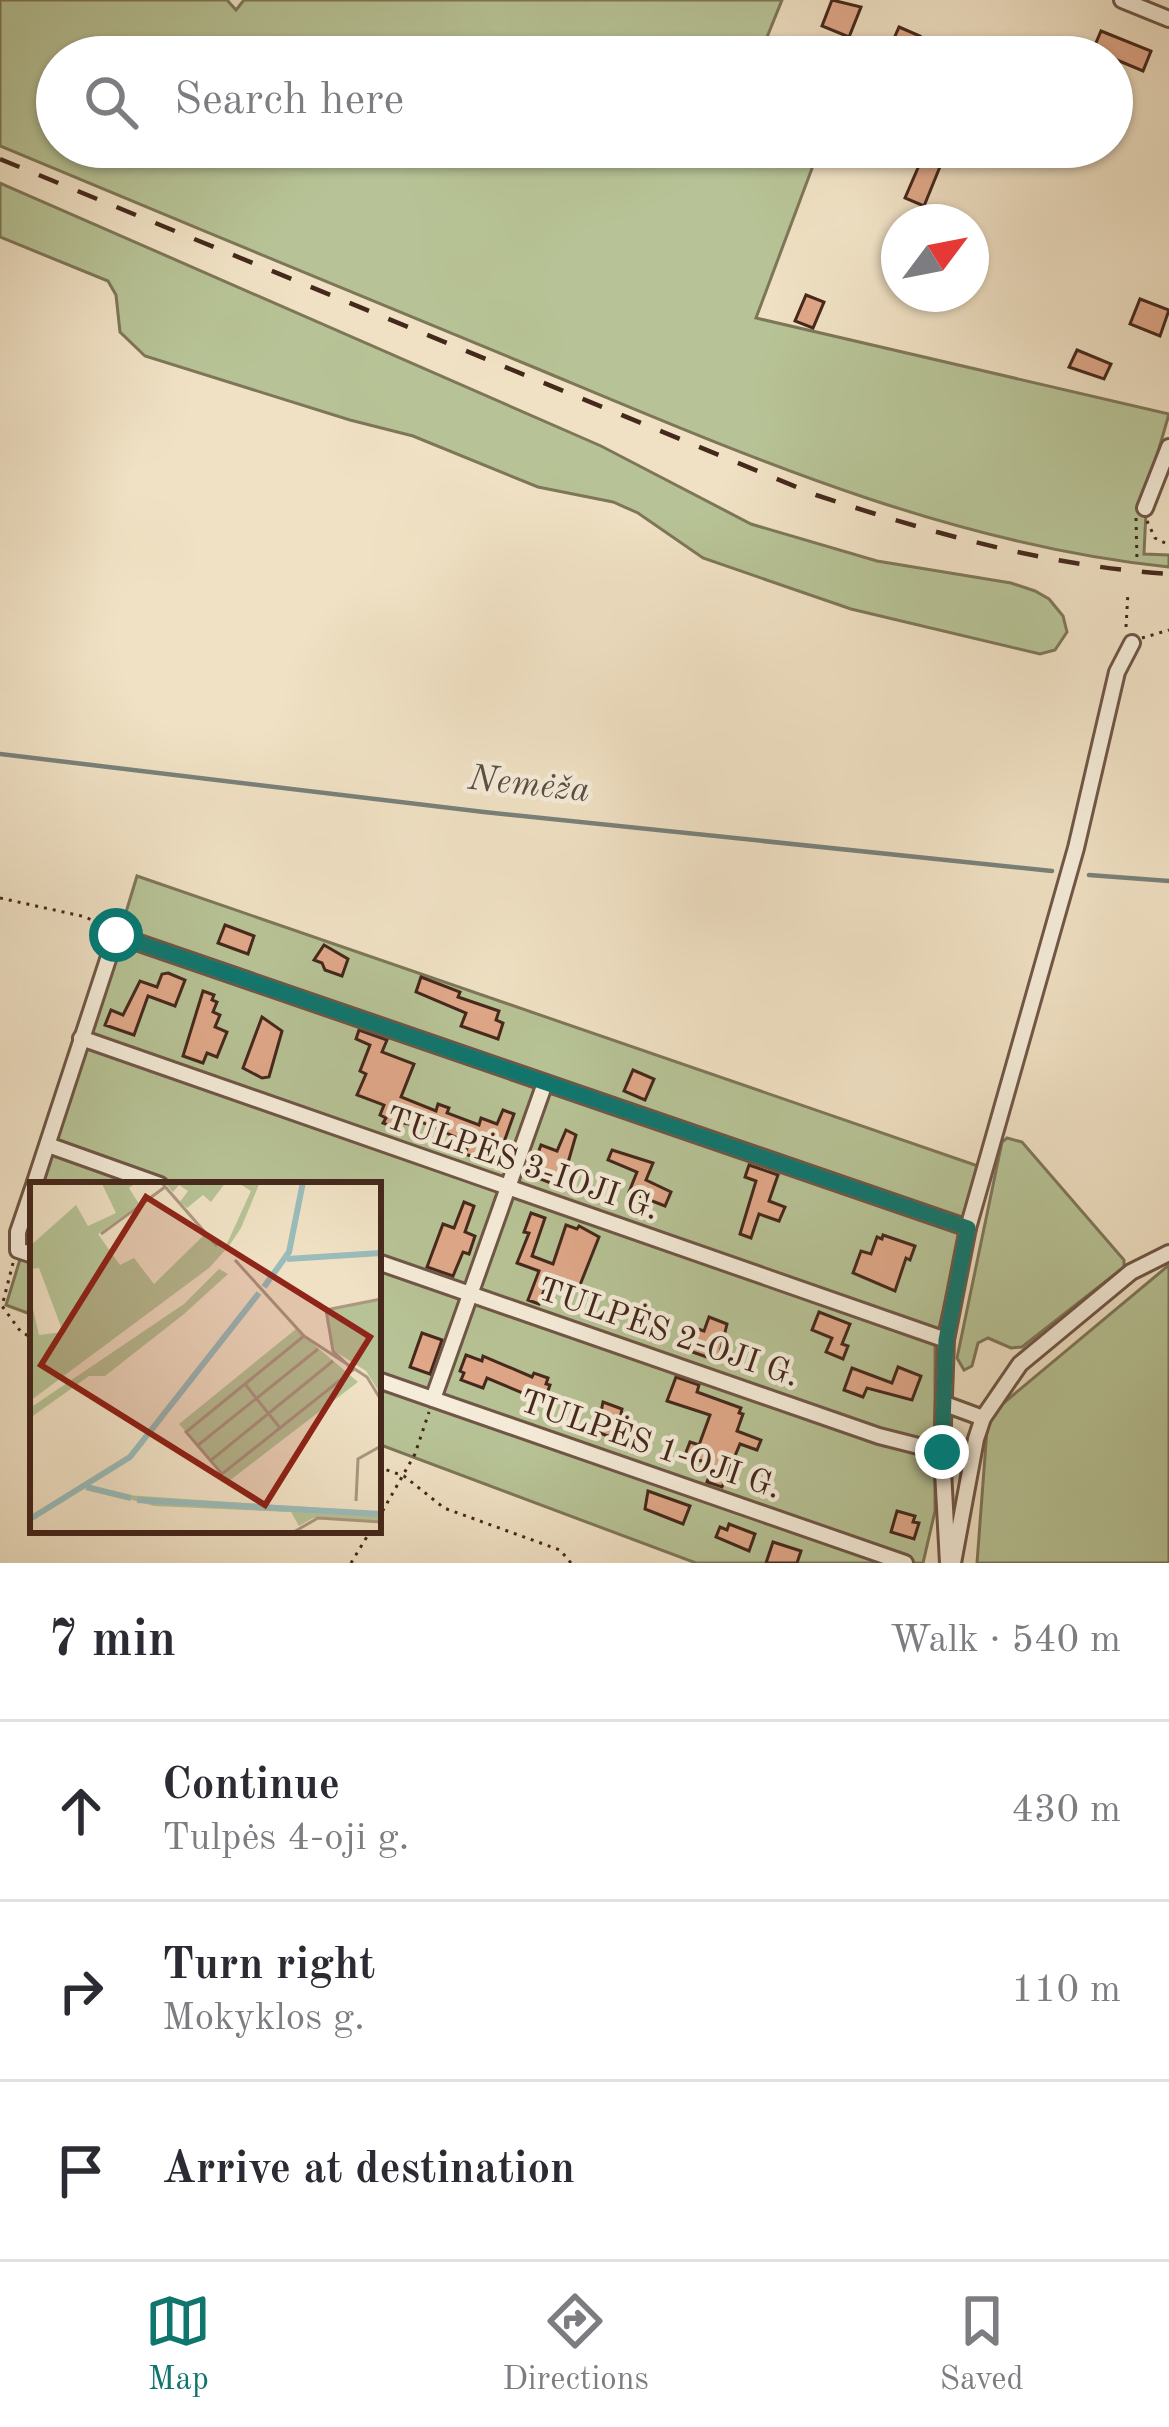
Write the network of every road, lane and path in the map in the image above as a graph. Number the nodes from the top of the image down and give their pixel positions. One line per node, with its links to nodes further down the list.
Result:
1 (1122, 0): 2 (street)
2 (1169, 19)
3 (1169, 447): 4 (street)
4 (1145, 508): 5 (path); 6 (path)
5 (1169, 545)
6 (1137, 560)
7 (1128, 592): 9 (path)
8 (1169, 630): 9 (path)
9 (1132, 643): 19 (street)
10 (0, 898): 11 (path)
11 (116, 935): 12 (street); 13 (street)
12 (81, 1038): 14 (street); 17 (street, TULPĖS 3-IOJI G.)
13 (545, 1083): 17 (street); 19 (street)
14 (48, 1145): 15 (street); 16 (street)
15 (36, 1182)
16 (152, 1182)
17 (507, 1190): 23 (street); 25 (street, TULPĖS 3-IOJI G.)
18 (30, 1198): 20 (street)
19 (968, 1228): 25 (street)
20 (25, 1252): 24 (path)
21 (1169, 1253): 29 (street)
22 (381, 1263): 23 (street, TULPĖS 2-OJI G.)
23 (471, 1294): 27 (street); 30 (street, TULPĖS 2-OJI G.)
24 (30, 1336)
25 (946, 1340): 28 (street)
26 (381, 1381): 27 (street, TULPĖS 1-OJI G.)
27 (434, 1399): 32 (path); 37 (street, TULPĖS 1-OJI G.)
28 (944, 1404): 29 (street); 30 (street)
29 (983, 1418): 38 (street)
30 (942, 1452): 38 (street)
31 (381, 1468): 32 (path)
32 (404, 1476): 33 (path); 36 (path)
33 (381, 1514)
34 (369, 1533): 35 (path)
35 (352, 1563)
36 (571, 1563)
37 (904, 1563)
38 (951, 1563)

